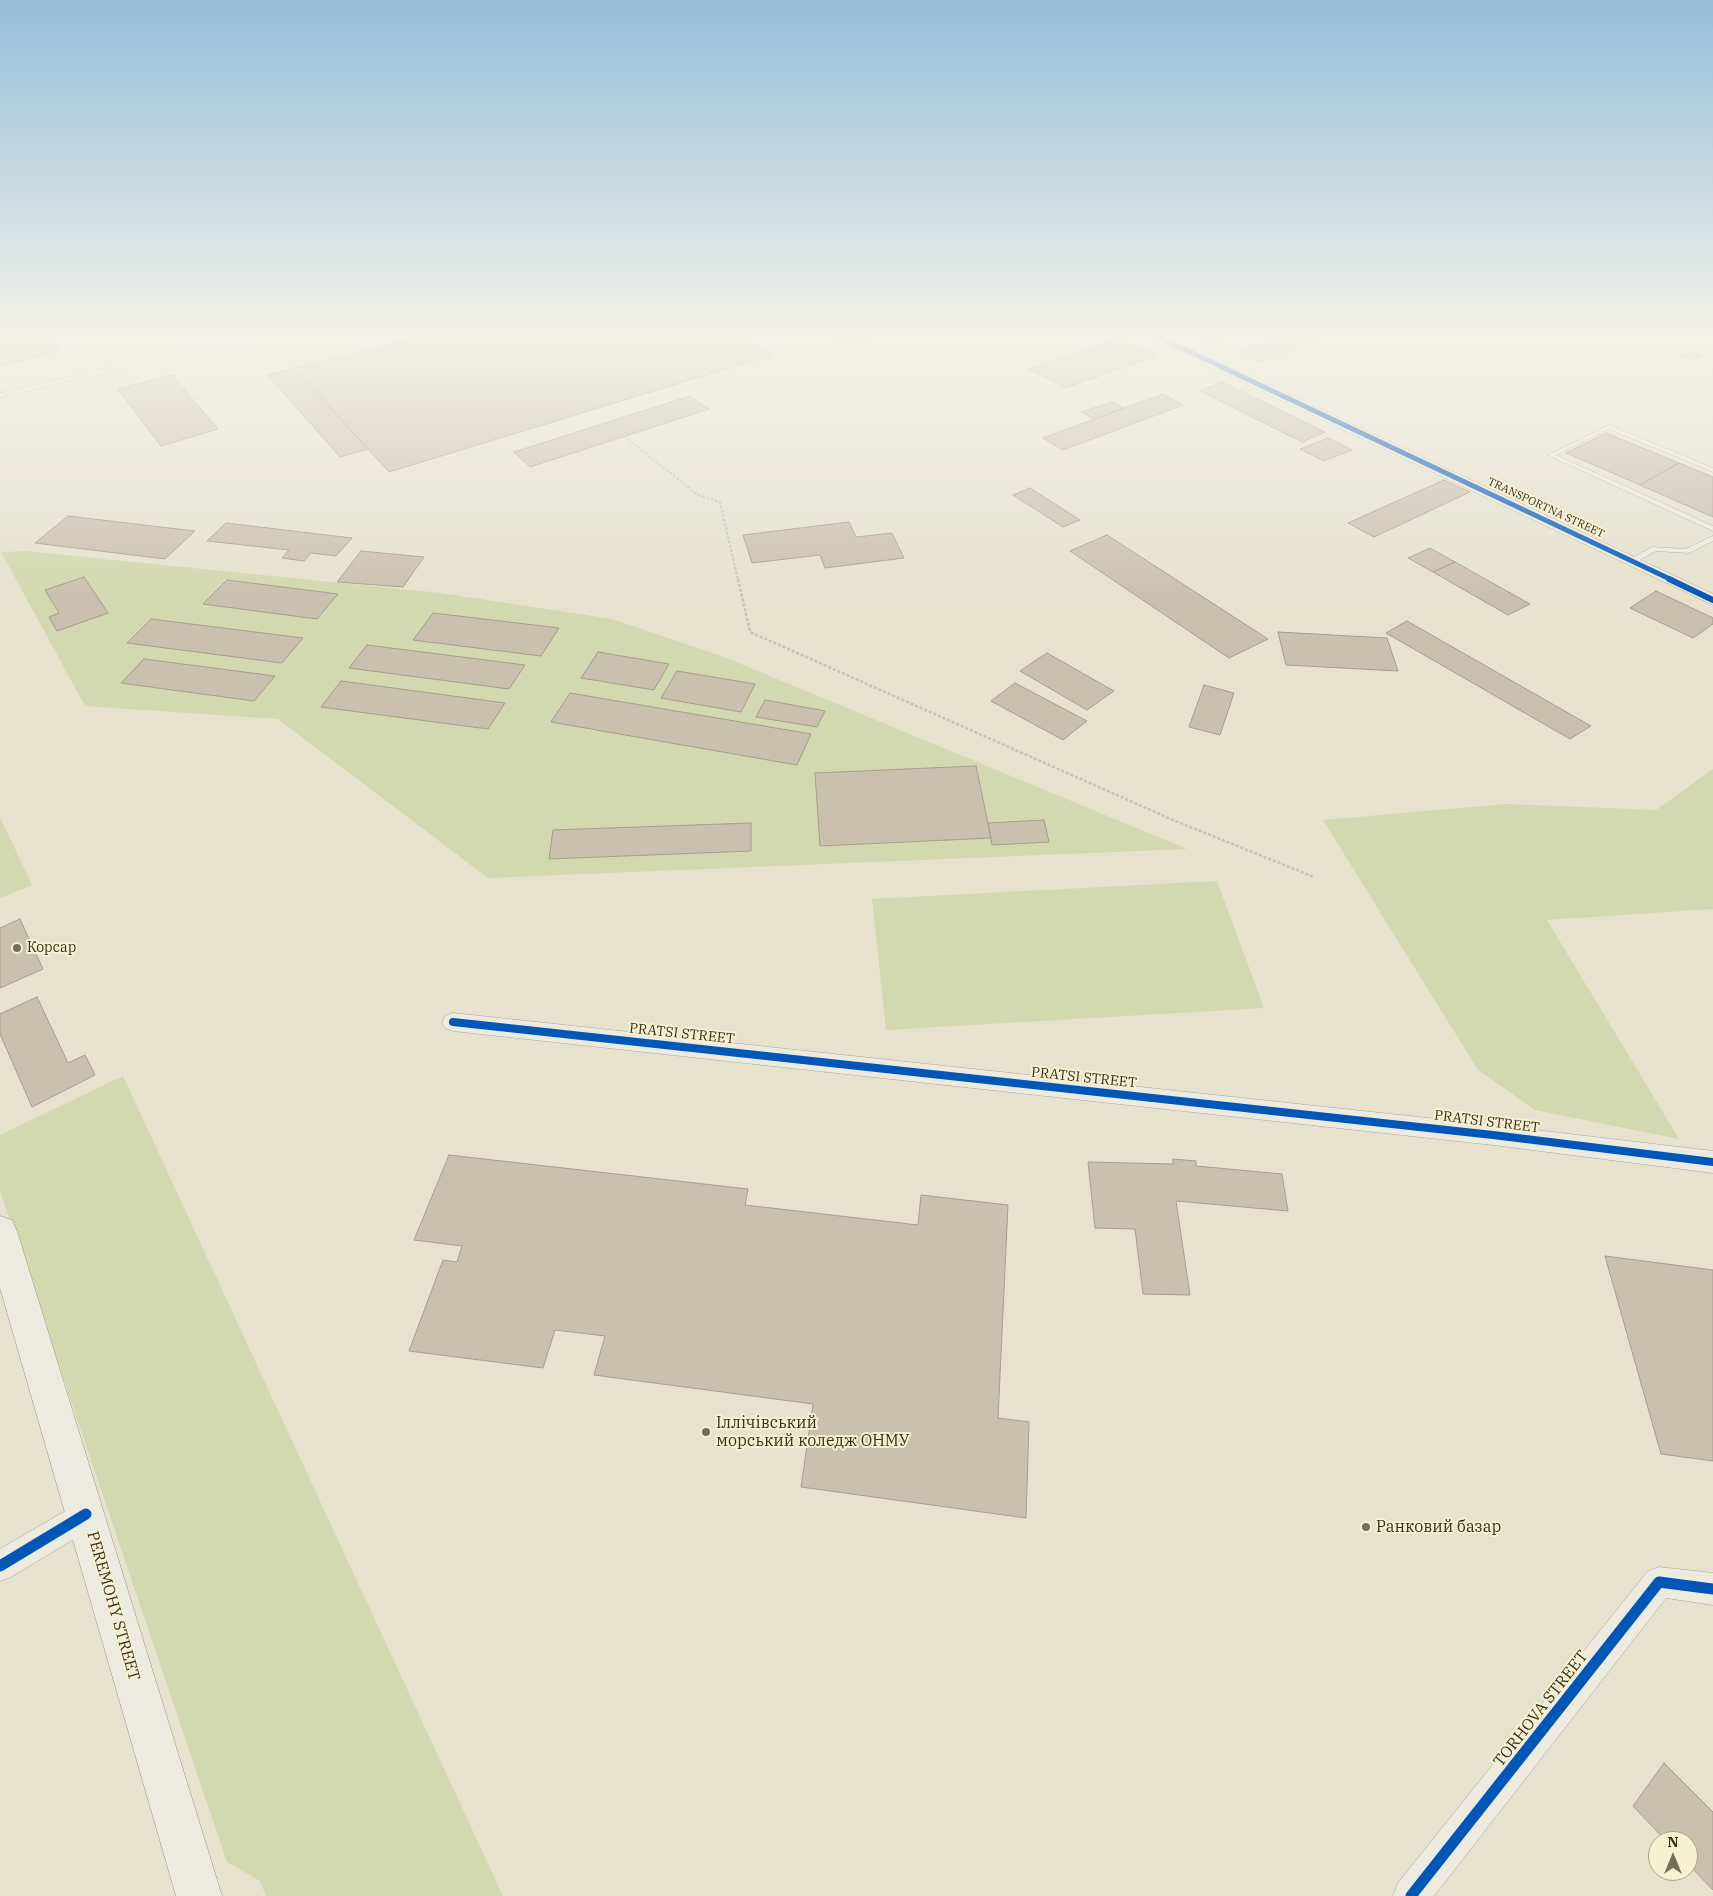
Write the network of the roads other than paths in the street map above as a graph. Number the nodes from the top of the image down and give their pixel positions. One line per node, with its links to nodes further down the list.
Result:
1 (1339, 422): 5 (street, TRANSPORTNA STREET)
2 (1713, 470): 3 (lane)
3 (1713, 529)
4 (1713, 538): 5 (lane)
5 (1631, 561): 6 (street, TRANSPORTNA STREET)
6 (1713, 600)
7 (453, 1022): 8 (street, PRATSI STREET)
8 (1713, 1162)
9 (3, 1252): 10 (main road, PEREMOHY STREET)
10 (86, 1514): 11 (street); 13 (main road, PEREMOHY STREET)
11 (0, 1566)
12 (1713, 1589): 14 (street, TORHOVA STREET)
13 (199, 1896)
14 (1411, 1896)

